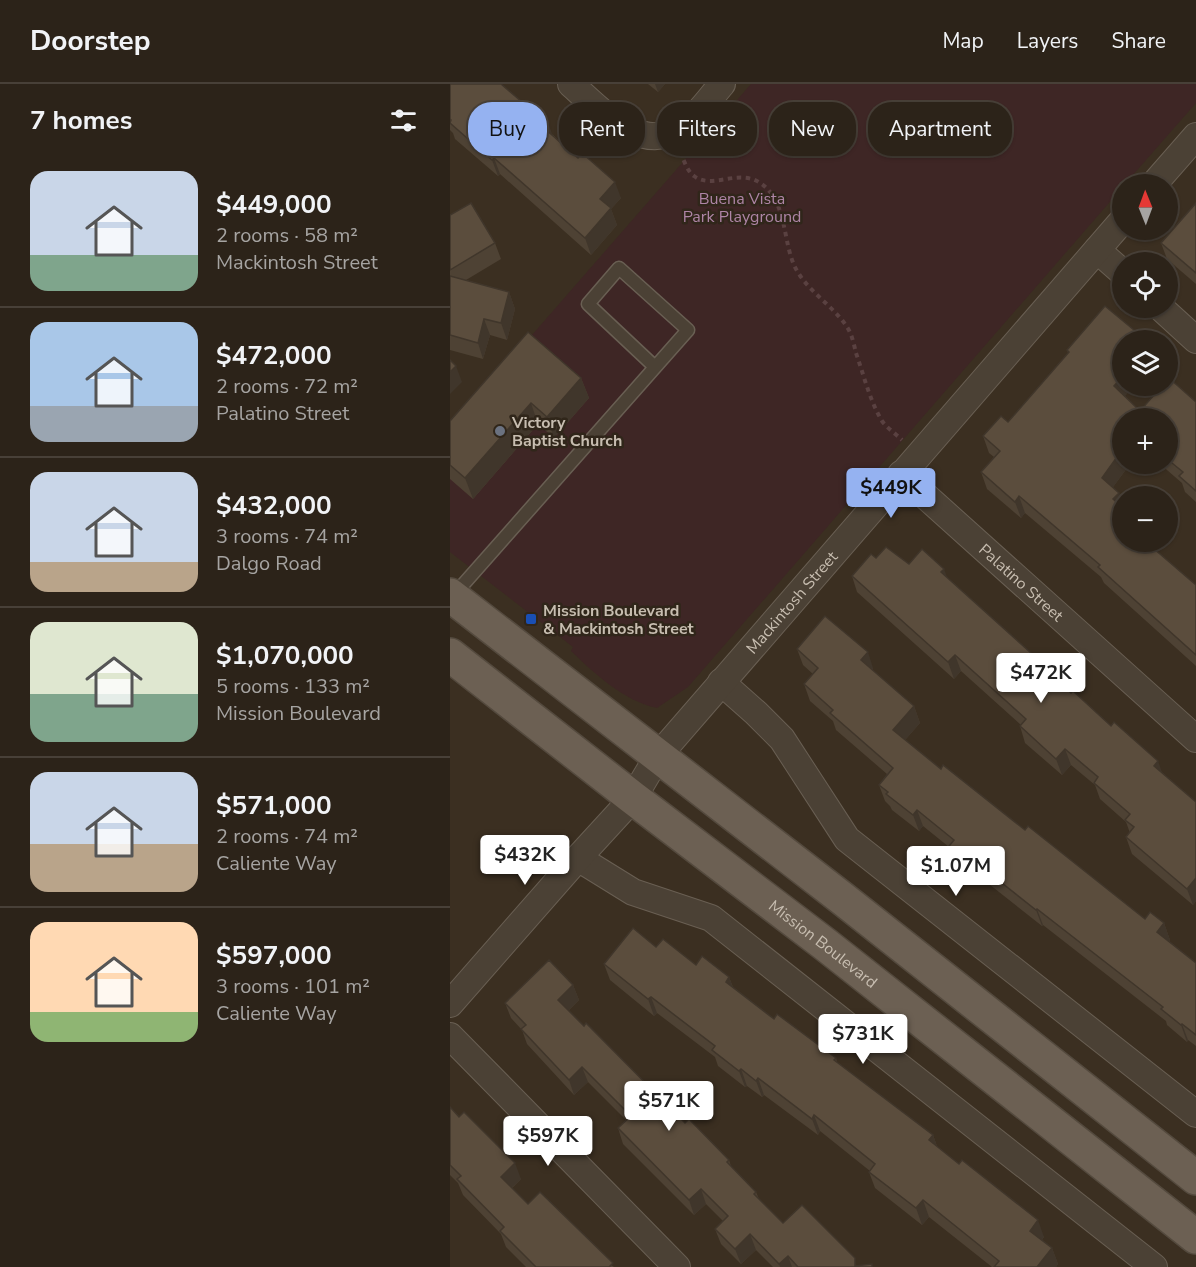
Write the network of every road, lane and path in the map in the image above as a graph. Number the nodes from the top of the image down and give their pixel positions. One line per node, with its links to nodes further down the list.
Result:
1 (571, 84): 4 (street)
2 (722, 84): 3 (street)
3 (706, 102)
4 (657, 135)
5 (1196, 136): 7 (street)
6 (683, 156): 14 (path)
7 (1163, 174)
8 (1112, 233): 9 (street, Mackintosh Street)
9 (1097, 250): 10 (street); 14 (street, Mackintosh Street)
10 (1112, 263)
11 (1172, 318): 12 (street)
12 (1196, 339)
13 (655, 368): 13 (lane); 16 (lane)
14 (918, 454): 15 (street, Mackintosh Street)
15 (901, 474): 18 (street, Mackintosh Street); 19 (street, Palatino Street)
16 (451, 596): 20 (main road)
17 (450, 655): 21 (main road, Mission Boulevard)
18 (722, 682): 20 (street, Mackintosh Street); 25 (street)
19 (1196, 739)
20 (658, 756): 21 (street, Mackintosh Street); 26 (main road)
21 (633, 798): 22 (street, Mackintosh Street); 27 (main road, Mission Boulevard)
22 (578, 858): 23 (street, Mackintosh Street); 29 (street)
23 (450, 1004)
24 (450, 1036): 28 (street)
25 (1196, 1114)
26 (1196, 1178)
27 (1196, 1237)
28 (677, 1267)
29 (1154, 1267)

